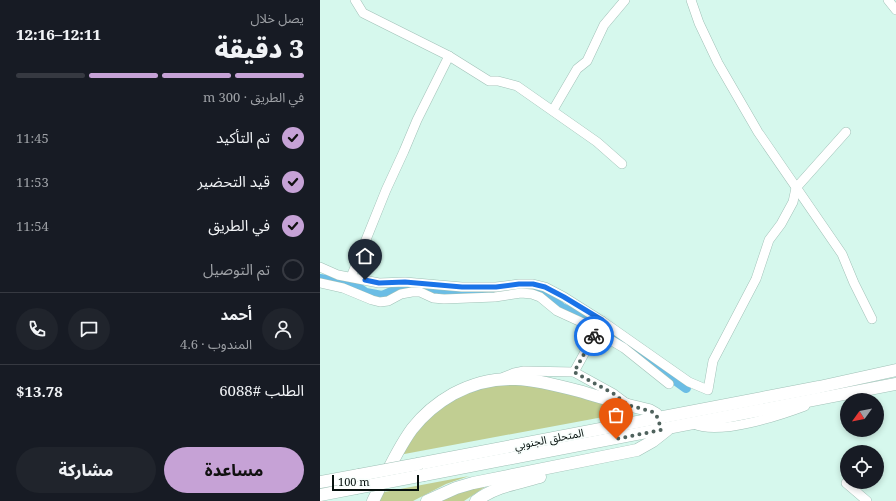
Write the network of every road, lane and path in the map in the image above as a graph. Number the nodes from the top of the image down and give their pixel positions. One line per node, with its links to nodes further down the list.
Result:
1 (355, 0): 6 (street)
2 (625, 0): 7 (street)
3 (691, 0): 10 (street)
4 (888, 0): 5 (street)
5 (896, 10)
6 (449, 56): 7 (street); 12 (street)
7 (553, 110): 9 (street)
8 (846, 132): 10 (street)
9 (622, 164)
10 (796, 188): 14 (street); 15 (street)
11 (322, 269): 12 (street); 13 (street)
12 (351, 277): 15 (street)
13 (322, 283): 16 (street)
14 (872, 319)
15 (602, 320): 16 (street)
16 (596, 333): 18 (street); 20 (street)
17 (896, 370): 23 (highway, المتحلق الجنوبي)
18 (574, 372): 19 (street); 22 (street)
19 (501, 379): 22 (highway); 29 (highway)
20 (669, 384)
21 (896, 384): 24 (highway, المتحلق الجنوبي)
22 (628, 405): 23 (highway)
23 (658, 418): 24 (highway); 26 (highway, المتحلق الجنوبي, bridge)
24 (664, 430): 25 (highway); 28 (highway, المتحلق الجنوبي, bridge)
25 (575, 463): 30 (highway); 31 (highway)
26 (320, 482)
27 (853, 489): 32 (street)
28 (320, 495)
29 (373, 501)
30 (427, 501)
31 (476, 501)
32 (867, 501)

